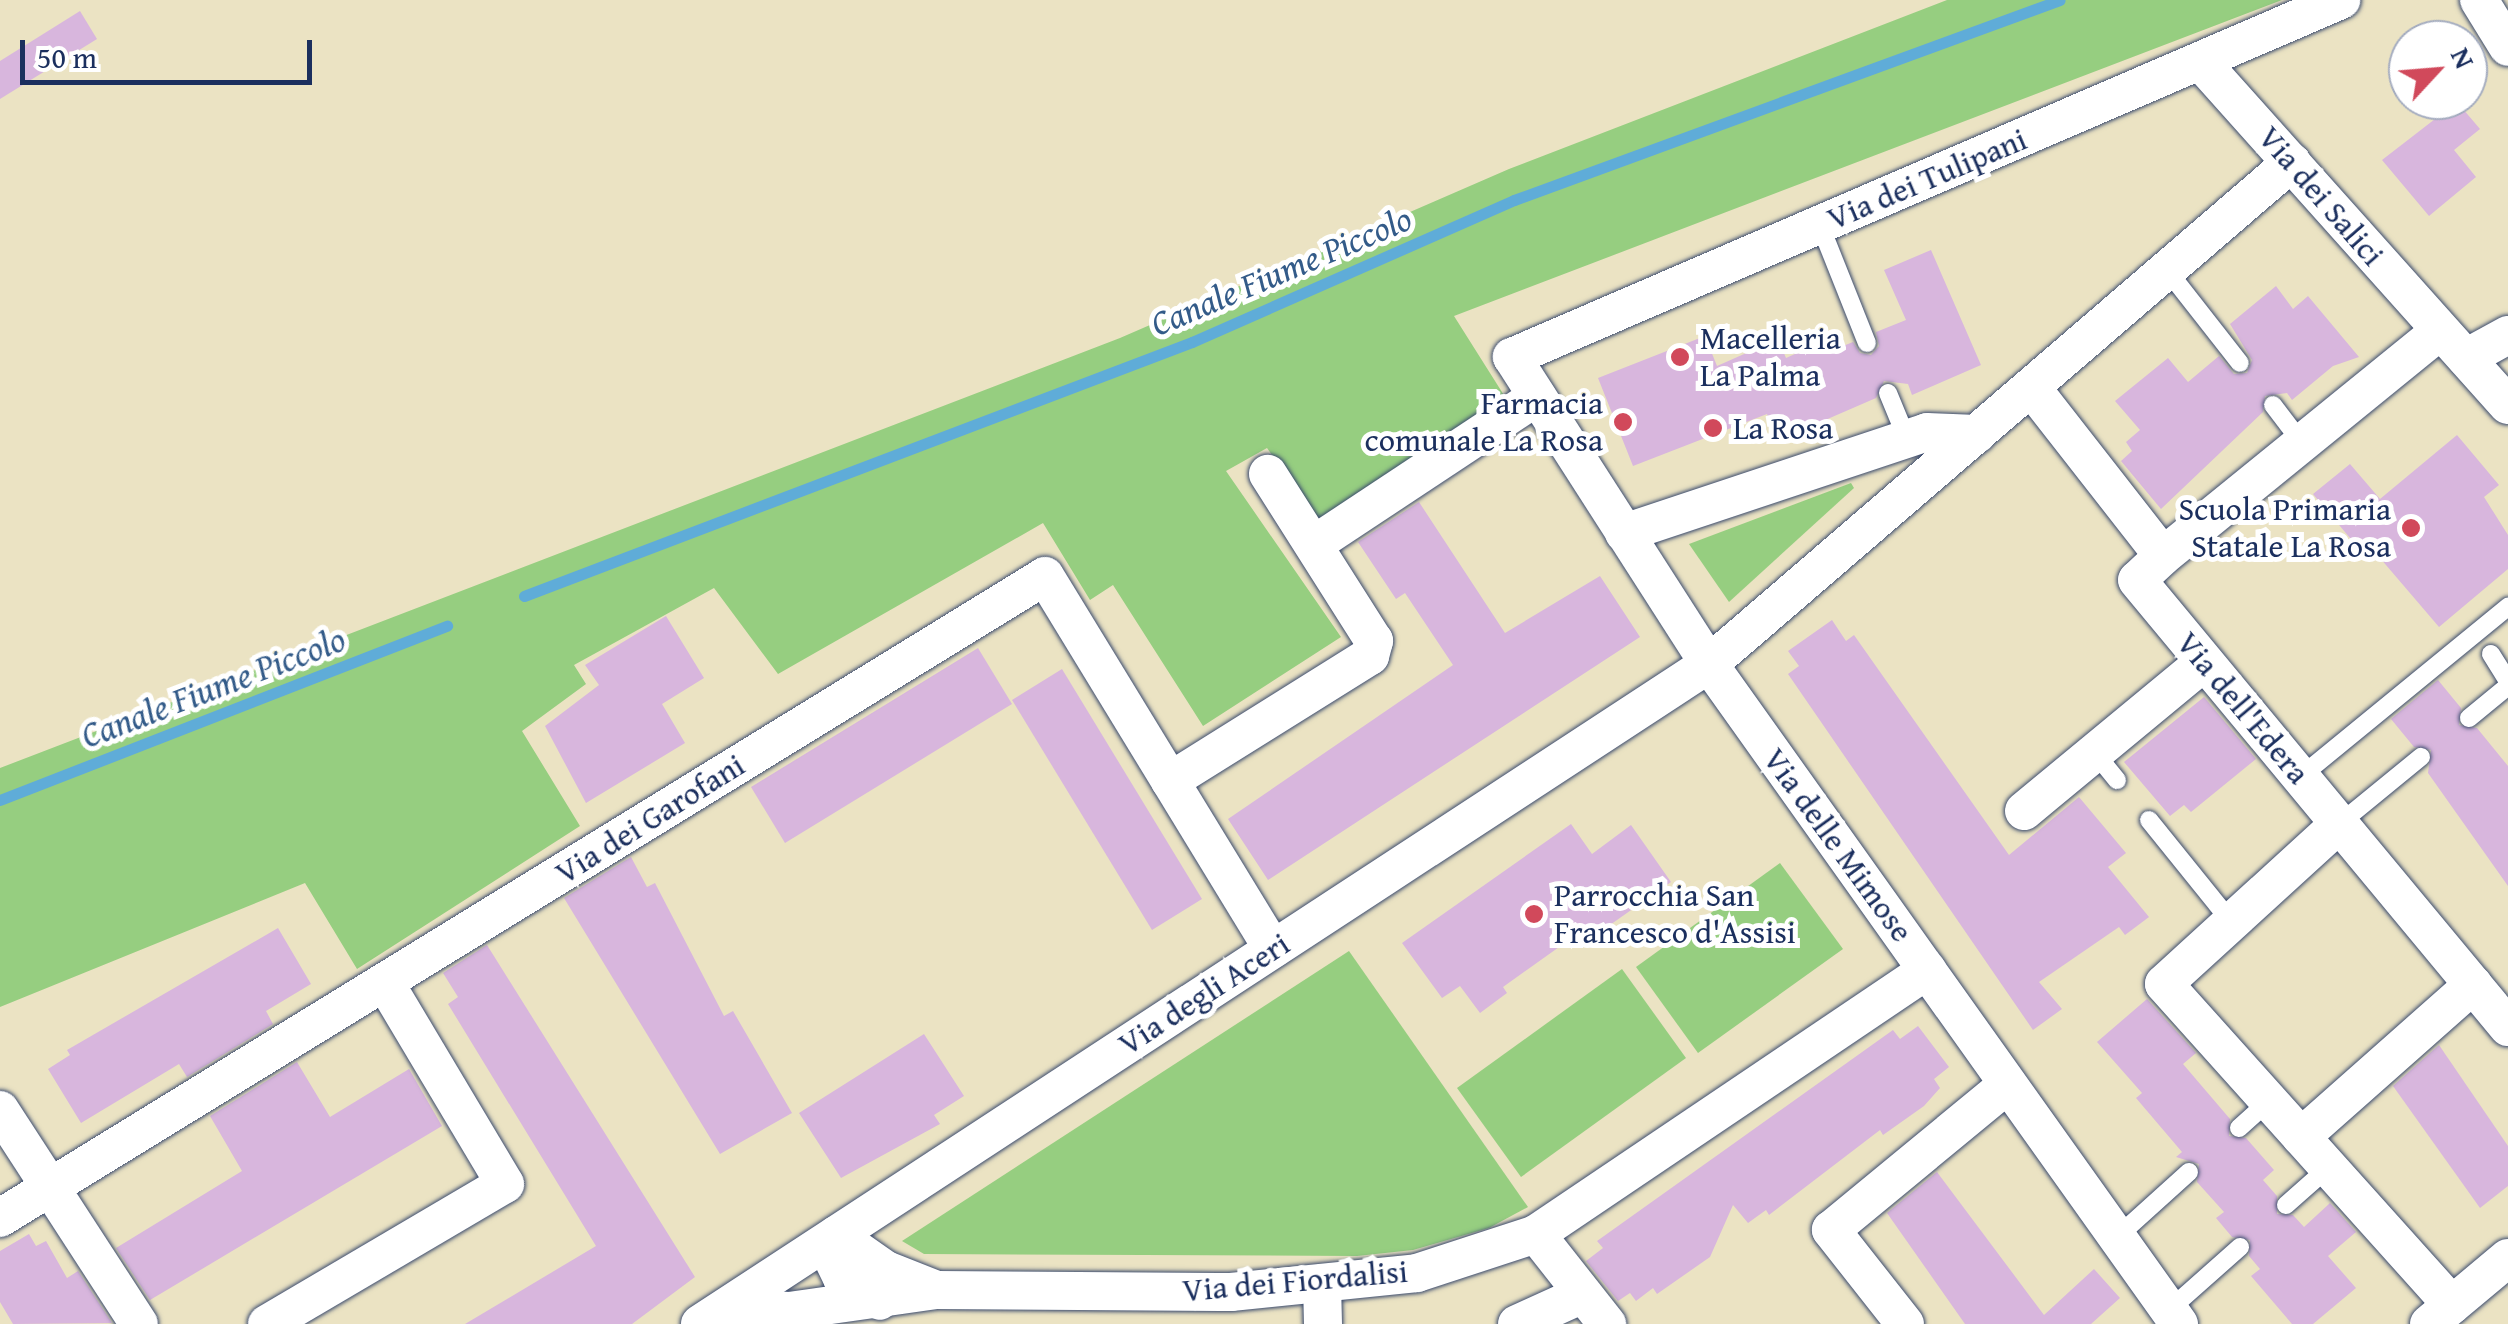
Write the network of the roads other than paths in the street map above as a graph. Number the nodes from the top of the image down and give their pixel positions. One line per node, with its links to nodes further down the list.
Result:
1 (2340, 0): 4 (street, Via dei Tulipani)
2 (2480, 0): 3 (street)
3 (2508, 48)
4 (2201, 62): 5 (street, Via dei Salici); 6 (street, Via dei Tulipani)
5 (2292, 162): 7 (street, Via degli Aceri); 10 (street, Via dei Salici)
6 (1820, 225): 9 (lane); 11 (street, Via dei Tulipani)
7 (2167, 270): 12 (lane); 13 (street, Via degli Aceri)
8 (2508, 335): 10 (street)
9 (1868, 343)
10 (2453, 345): 16 (street, Via dei Salici); 20 (street)
11 (1512, 357): 15 (street, Via delle Mimose)
12 (2240, 363)
13 (2031, 388): 18 (street, Via degli Aceri); 24 (street)
14 (1888, 393): 19 (lane)
15 (1537, 397): 22 (street, Via delle Mimose); 23 (street)
16 (2508, 405)
17 (2273, 406): 20 (lane)
18 (1977, 434): 19 (street); 28 (street, Via degli Aceri)
19 (1907, 439): 22 (street)
20 (2302, 443): 24 (street)
21 (1268, 474): 23 (street)
22 (1624, 532): 28 (street, Via delle Mimose)
23 (1316, 542): 33 (street)
24 (2163, 556): 27 (street, Via dell'Edera)
25 (2508, 607): 32 (lane)
26 (2491, 654): 29 (lane)
27 (2204, 662): 32 (street, Via dell'Edera); 34 (street)
28 (1709, 664): 38 (street, Via degli Aceri); 39 (street, Via delle Mimose)
29 (2508, 684): 30 (lane)
30 (2469, 718)
31 (2421, 756): 36 (lane)
32 (2300, 777): 36 (street, Via dell'Edera)
33 (1170, 781): 38 (street); 40 (street, Via dei Garofani)
34 (2024, 811)
35 (2149, 820): 37 (lane)
36 (2339, 824): 37 (street); 41 (street, Via dell'Edera)
37 (2232, 923): 44 (street)
38 (1274, 949): 55 (street, Via degli Aceri)
39 (1927, 970): 43 (street, Via delle Mimose); 53 (street, Via dei Fiordalisi)
40 (385, 983): 50 (street, Via dei Garofani); 66 (street)
41 (2473, 985): 42 (street, Via dell'Edera); 47 (street)
42 (2508, 1027)
43 (2008, 1084): 54 (street, Via delle Mimose); 70 (street)
44 (2268, 1100): 46 (lane); 47 (street)
45 (0, 1110): 50 (street)
46 (2239, 1128)
47 (2301, 1137): 48 (street)
48 (2329, 1167): 51 (lane); 62 (street)
49 (2189, 1172): 54 (lane)
50 (51, 1189): 52 (street, Via dei Garofani); 65 (street)
51 (2286, 1205)
52 (0, 1218)
53 (1536, 1234): 58 (street, Via dei Fiordalisi); 60 (street)
54 (2117, 1237): 64 (street, Via delle Mimose)
55 (831, 1239): 59 (street, Via dei Fiordalisi); 61 (street); 63 (street, Via degli Aceri)
56 (2240, 1246): 64 (lane)
57 (2508, 1258): 62 (street)
58 (1322, 1283): 59 (street, Via dei Fiordalisi); 67 (street)
59 (937, 1290): 61 (street, Via dei Fiordalisi)
60 (1583, 1294): 68 (street); 69 (street)
61 (880, 1301): 63 (street, Via dei Fiordalisi)
62 (2441, 1314)
63 (714, 1315)
64 (2174, 1317)
65 (139, 1324)
66 (267, 1324)
67 (1324, 1324)
68 (1518, 1324)
69 (1606, 1324)
70 (1905, 1324)

